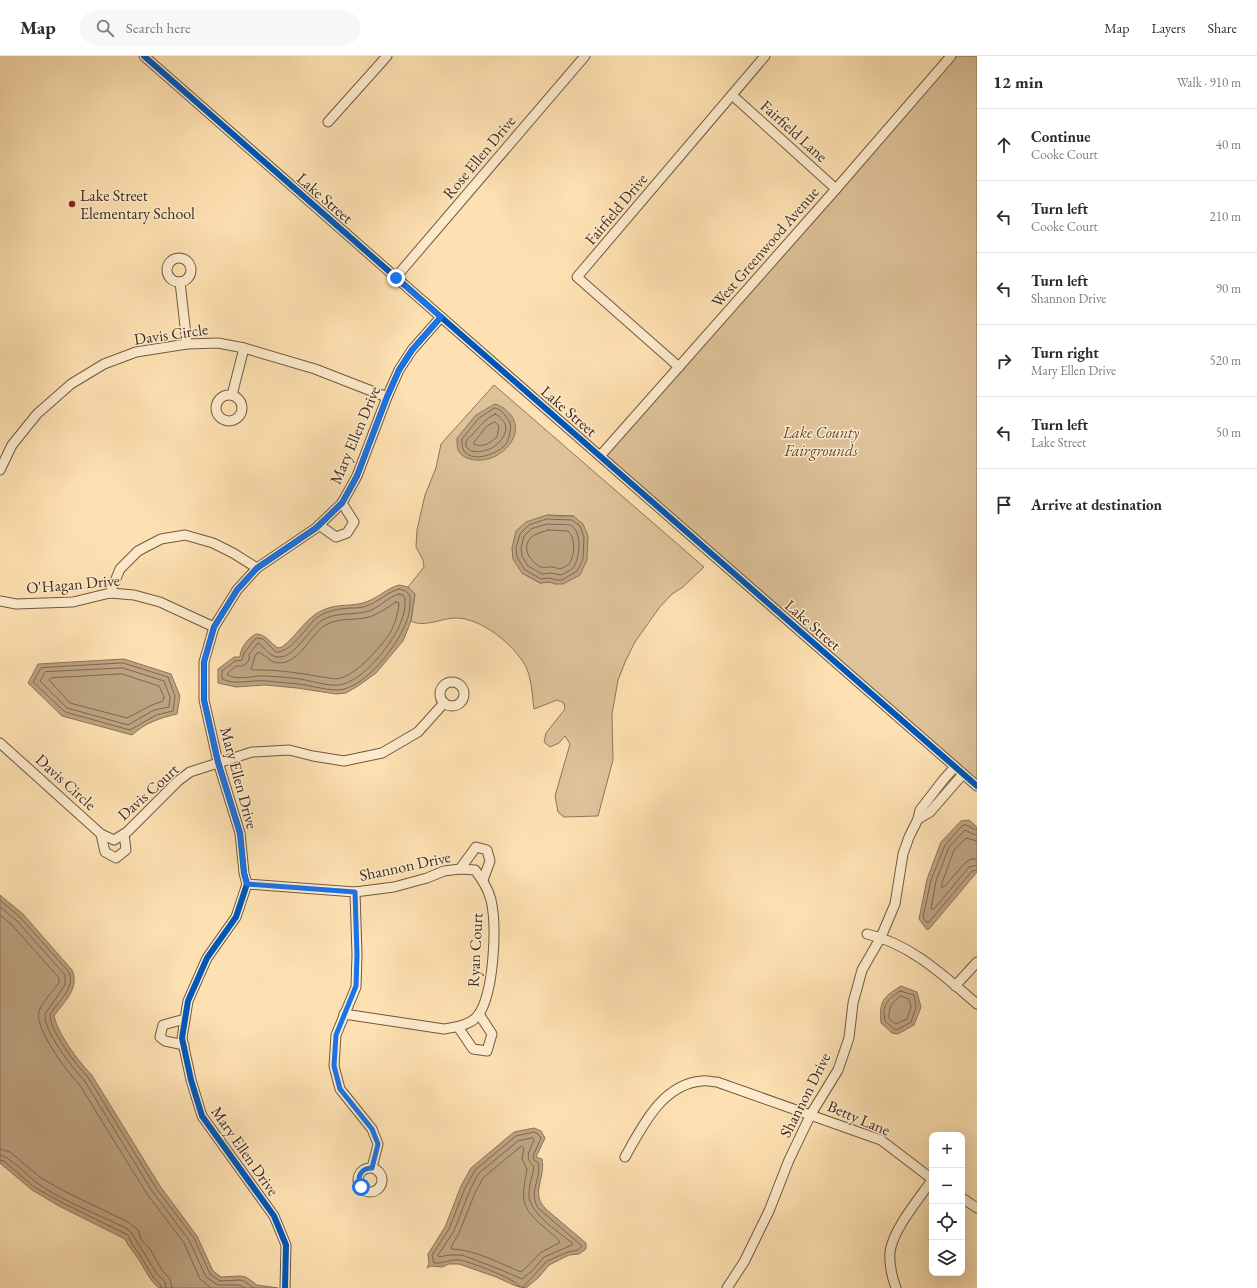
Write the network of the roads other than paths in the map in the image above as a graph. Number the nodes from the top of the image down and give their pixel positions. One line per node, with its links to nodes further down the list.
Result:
1 (144, 56): 9 (street, Lake Street)
2 (386, 56): 7 (street)
3 (585, 56): 9 (street, Rose Ellen Drive)
4 (765, 56): 6 (street, Fairfield Drive)
5 (951, 56): 8 (street, West Greenwood Avenue)
6 (732, 95): 8 (street, Fairfield Lane); 14 (street, Fairfield Drive)
7 (328, 122)
8 (836, 189): 14 (street, West Greenwood Avenue)
9 (396, 278): 11 (street, Lake Street)
10 (180, 282): 12 (street)
11 (441, 317): 16 (street, Mary Ellen Drive); 17 (street, Lake Street)
12 (187, 344): 13 (street, Davis Circle); 18 (street, Davis Circle)
13 (244, 348): 15 (street); 16 (street, Davis Circle)
14 (679, 367): 17 (street, West Greenwood Avenue)
15 (232, 395)
16 (387, 397): 19 (street, Mary Ellen Drive)
17 (600, 456): 28 (street, Lake Street)
18 (0, 470)
19 (342, 503): 20 (street, Mary Ellen Drive); 20 (street)
20 (319, 525): 21 (street, Mary Ellen Drive)
21 (257, 568): 22 (street); 24 (street, Mary Ellen Drive)
22 (110, 594): 23 (street, O'Hagan Drive); 24 (street, O'Hagan Drive)
23 (0, 601)
24 (214, 627): 27 (street, Mary Ellen Drive)
25 (444, 703): 27 (street, Davis Court)
26 (0, 743): 32 (street, Davis Circle)
27 (218, 762): 33 (street, Davis Court); 38 (street, Mary Ellen Drive)
28 (955, 767): 29 (street, Lake Street); 31 (street, Shannon Drive)
29 (963, 774): 30 (street, Lake Street); 31 (street, Shannon Drive)
30 (977, 786)
31 (918, 819): 41 (street, Shannon Drive)
32 (101, 834): 33 (street); 34 (street, Davis Circle)
33 (124, 834): 34 (street, Davis Court)
34 (114, 840)
35 (460, 869): 36 (street, Shannon Drive); 37 (street); 39 (street, Shannon Drive)
36 (474, 870): 37 (street, Ryan Court)
37 (483, 880): 46 (street, Ryan Court)
38 (247, 884): 39 (street, Shannon Drive); 47 (street, Mary Ellen Drive)
39 (355, 892): 45 (street)
40 (867, 934): 41 (street)
41 (881, 937): 43 (street); 50 (street, Shannon Drive)
42 (977, 962): 43 (street)
43 (956, 986): 44 (street)
44 (977, 1004)
45 (344, 1014): 48 (street); 52 (street)
46 (479, 1014): 48 (street); 48 (street)
47 (185, 1019): 49 (street, Mary Ellen Drive); 49 (street)
48 (458, 1027)
49 (184, 1045): 57 (street, Mary Ellen Drive)
50 (811, 1114): 51 (street, Betty Lane); 53 (street, Betty Lane); 58 (street, Shannon Drive)
51 (625, 1157)
52 (372, 1168)
53 (929, 1178)
54 (929, 1184): 59 (street)
55 (965, 1200): 56 (street)
56 (977, 1208)
57 (285, 1288)
58 (727, 1288)
59 (896, 1288)

